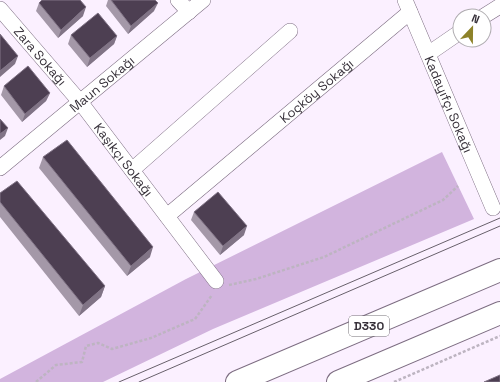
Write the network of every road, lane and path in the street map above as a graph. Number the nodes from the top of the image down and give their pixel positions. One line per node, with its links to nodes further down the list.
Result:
1 (178, 0): 5 (street)
2 (203, 0): 5 (street, Maun Sokağı)
3 (407, 6): 8 (street, Kadayıfçı Sokağı); 14 (street, Koçköy Sokağı)
4 (0, 9): 9 (street, Zara Sokağı)
5 (189, 12): 9 (street, Maun Sokağı)
6 (290, 31): 11 (street)
7 (452, 38): 8 (street)
8 (428, 54): 13 (street, Kadayıfçı Sokağı)
9 (81, 103): 10 (street, Maun Sokağı); 11 (street, Kaşıkçı Sokağı)
10 (0, 168)
11 (132, 170): 14 (street, Kaşıkçı Sokağı)
12 (458, 186): 16 (path)
13 (493, 208)
14 (167, 216): 16 (street, Kaşıkçı Sokağı)
15 (500, 270): 20 (highway, D330)
16 (217, 287): 19 (path)
17 (500, 313): 21 (highway)
18 (500, 336): 22 (path)
19 (36, 382)
20 (237, 382)
21 (338, 382)
22 (394, 382)

